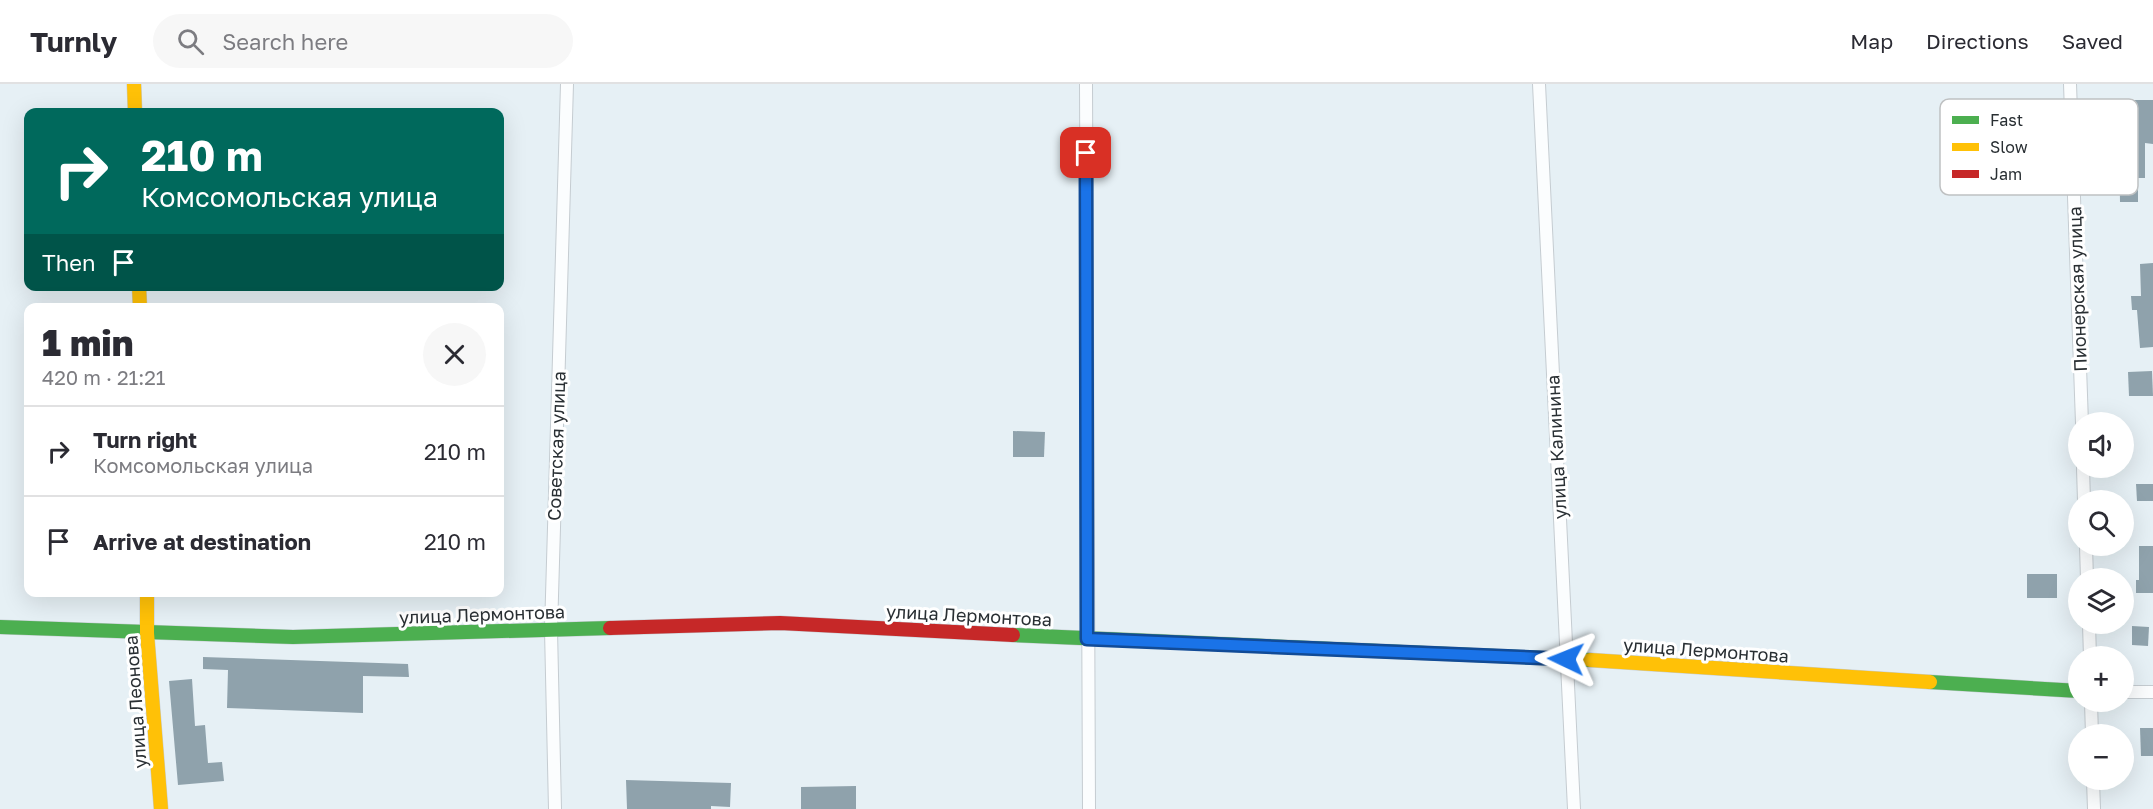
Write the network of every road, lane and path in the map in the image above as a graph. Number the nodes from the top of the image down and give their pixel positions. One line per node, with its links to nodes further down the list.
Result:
1 (134, 84): 7 (street)
2 (567, 84): 12 (street, Советская улица)
3 (1086, 84): 14 (street)
4 (1539, 84): 15 (street, улица Калинина)
5 (2070, 84): 6 (street, Пионерская улица)
6 (2071, 99)
7 (135, 108)
8 (2074, 195): 9 (street, Пионерская улица)
9 (2082, 412)
10 (147, 597): 13 (street, улица Леонова)
11 (0, 627): 13 (street, улица Лермонтова)
12 (551, 630): 13 (street, улица Лермонтова); 14 (street, улица Лермонтова); 21 (street, Советская улица)
13 (147, 633): 20 (street, улица Леонова)
14 (1087, 639): 15 (street, улица Лермонтова); 22 (street)
15 (1566, 659): 16 (street, улица Лермонтова); 23 (street, улица Калинина)
16 (2068, 690)
17 (2134, 692): 18 (street)
18 (2153, 692)
19 (2093, 790): 24 (street)
20 (160, 809)
21 (555, 809)
22 (1089, 809)
23 (1575, 809)
24 (2094, 809)

